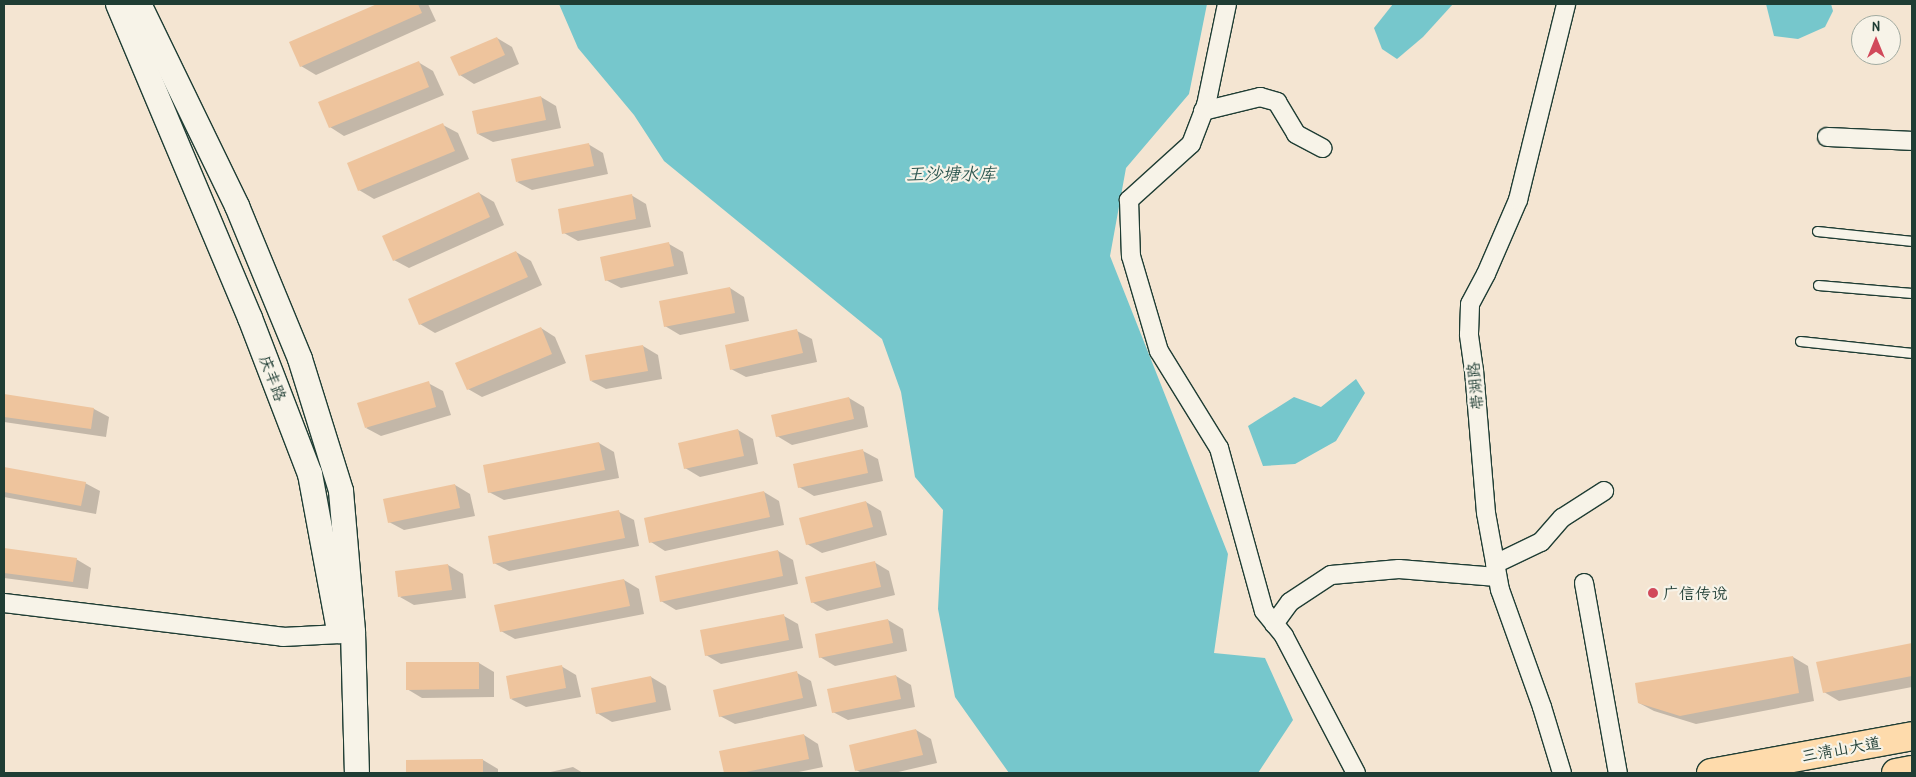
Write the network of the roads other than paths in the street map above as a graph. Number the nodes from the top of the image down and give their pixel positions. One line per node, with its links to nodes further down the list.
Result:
1 (118, 4): 20 (main road, 庆丰路)
2 (139, 4): 24 (main road)
3 (1226, 4): 5 (street)
4 (1566, 4): 16 (street, 带湖路)
5 (1203, 111): 8 (street); 19 (street)
6 (1827, 136): 7 (street)
7 (1912, 141)
8 (1322, 148)
9 (1817, 231): 10 (lane)
10 (1912, 241)
11 (1818, 285): 12 (lane)
12 (1912, 293)
13 (1800, 341): 14 (lane)
14 (1912, 352)
15 (1604, 491): 16 (street)
16 (1496, 570): 19 (street); 26 (street, 带湖路)
17 (1584, 583): 27 (street)
18 (4, 602): 20 (street)
19 (1274, 624): 25 (street)
20 (340, 634): 23 (main road, 庆丰路)
21 (1912, 736): 28 (highway, 三清山大道)
22 (1912, 770): 29 (highway)
23 (344, 773)
24 (357, 773)
25 (1356, 773)
26 (1562, 773)
27 (1618, 773)
28 (1711, 773)
29 (1896, 773)

